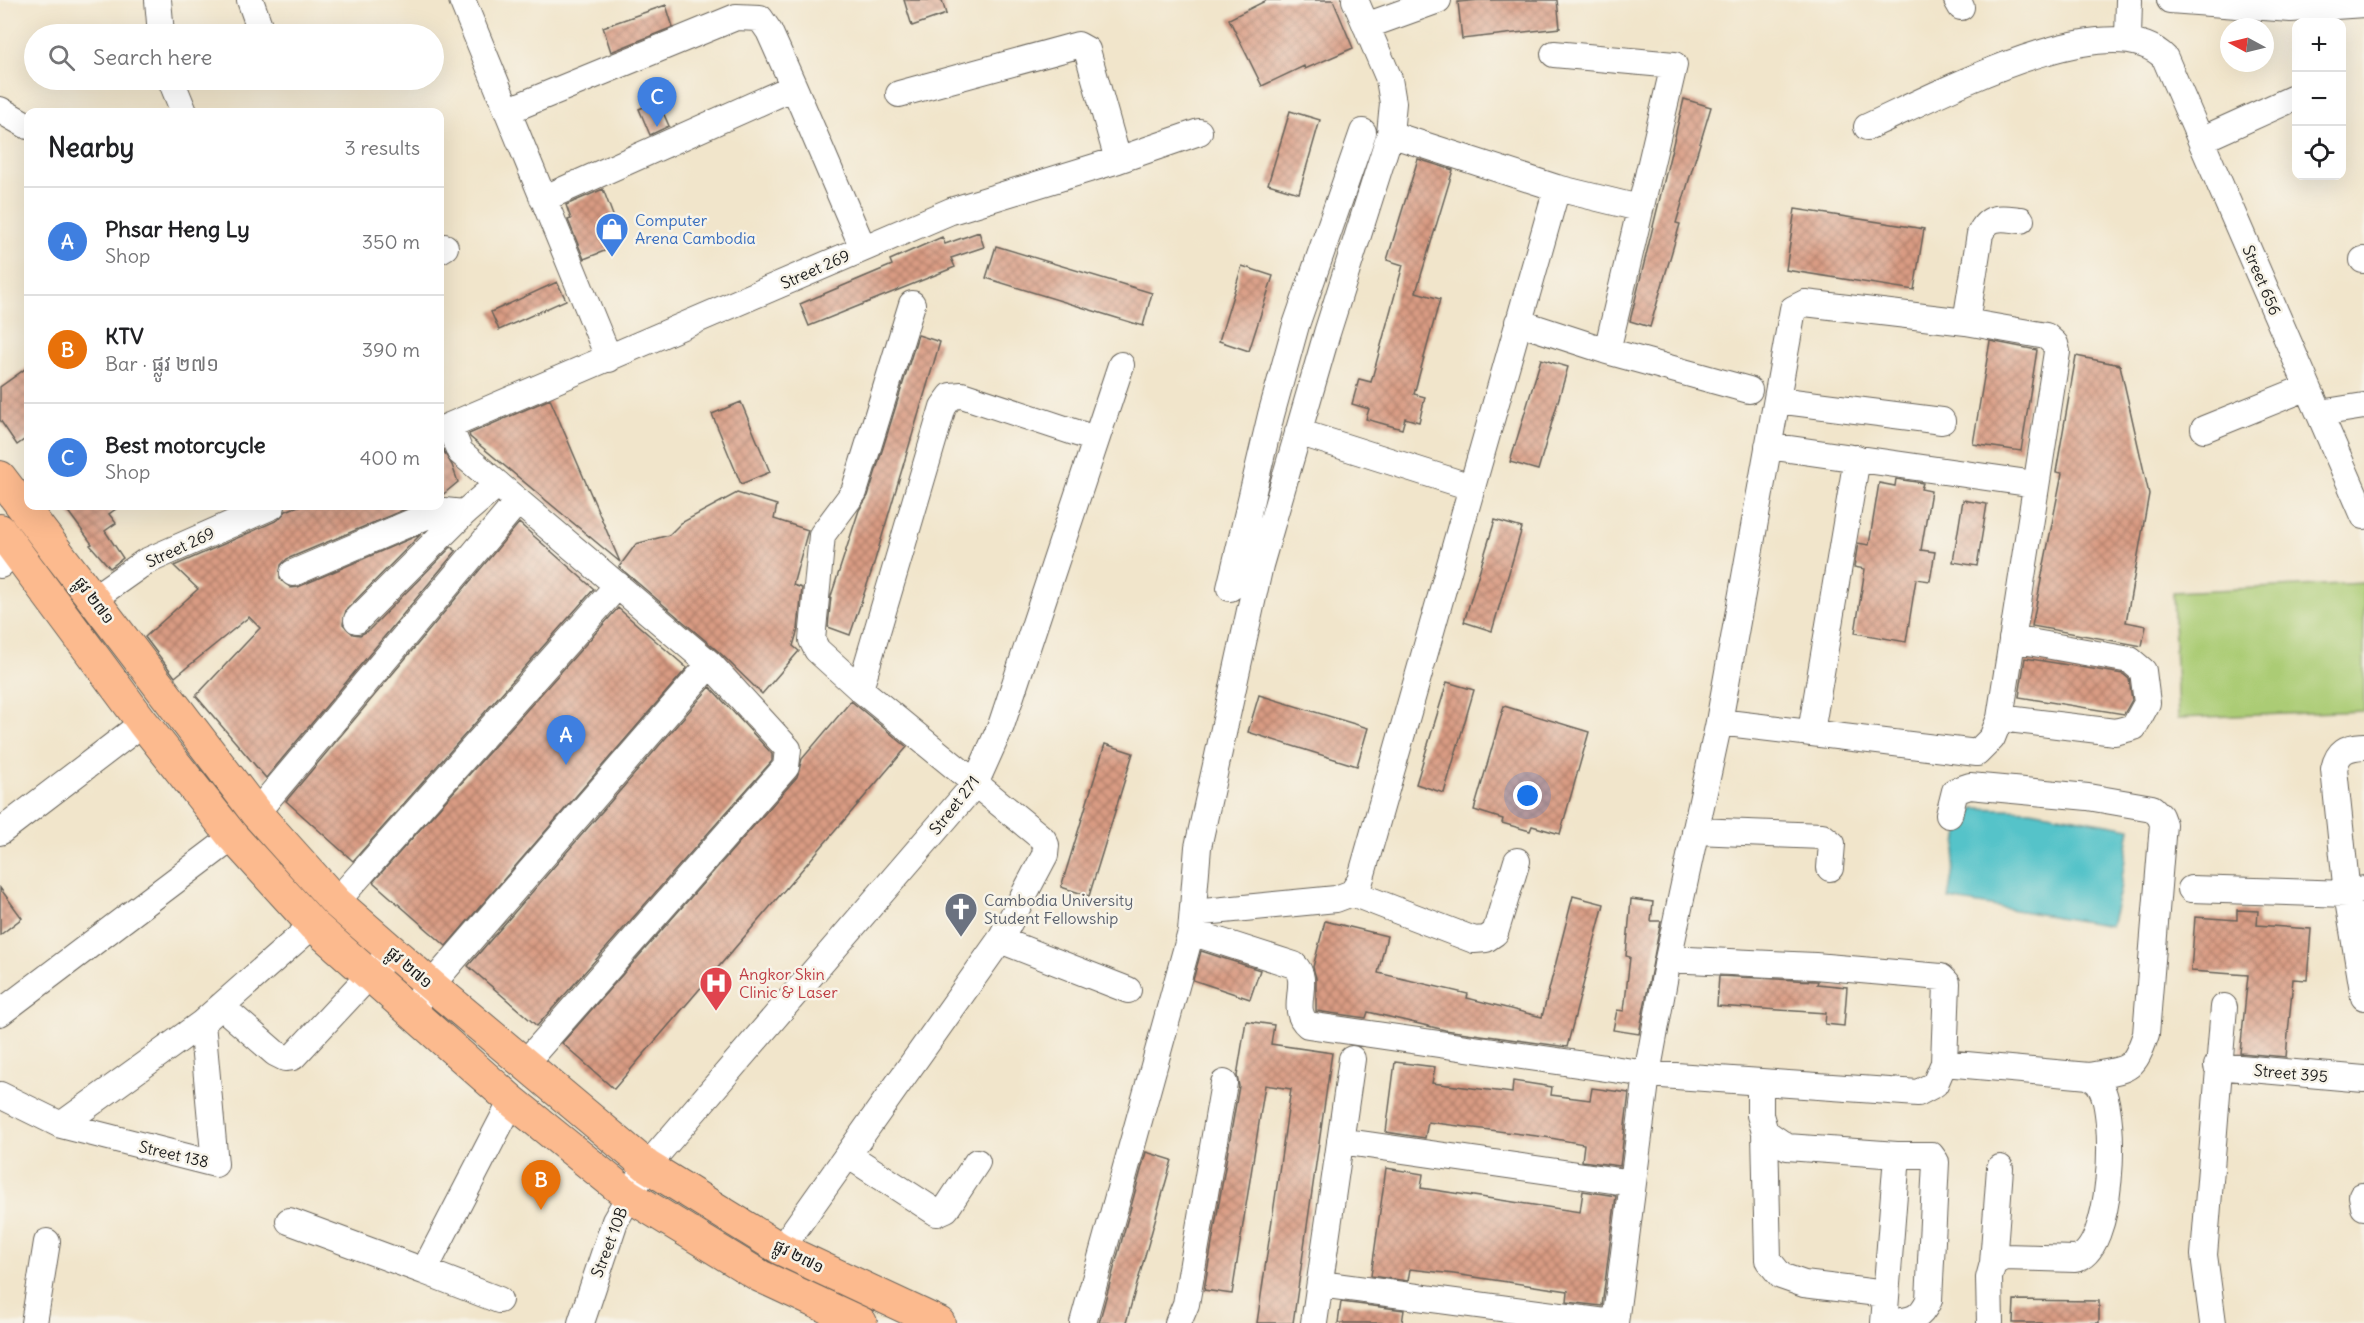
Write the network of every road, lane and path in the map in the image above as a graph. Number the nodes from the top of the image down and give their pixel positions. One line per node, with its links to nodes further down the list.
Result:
1 (158, 0): 10 (street)
2 (250, 0): 11 (street)
3 (462, 0): 21 (street)
4 (1355, 0): 12 (street)
5 (1438, 0): 12 (street)
6 (2129, 0): 13 (street)
7 (2170, 0): 9 (street)
8 (2364, 4): 9 (street)
9 (2289, 5)
10 (160, 24)
11 (258, 24)
12 (1366, 26): 26 (street)
13 (2128, 38): 23 (street); 27 (street, Street 656)
14 (1554, 54): 31 (street)
15 (794, 87): 21 (street); 30 (street); 33 (street)
16 (175, 90): 19 (street)
17 (899, 94): 28 (street)
18 (2292, 99): 27 (street)
19 (182, 108)
20 (0, 110): 22 (street)
21 (507, 111): 30 (street)
22 (24, 124)
23 (1867, 127)
24 (1199, 132): 28 (street, Street 269)
25 (1363, 132): 37 (street)
26 (1390, 134): 29 (street); 38 (street)
27 (2201, 140): 42 (street, Street 656)
28 (1118, 160): 33 (street, Street 269)
29 (1557, 188): 31 (street); 35 (street)
30 (543, 199): 40 (street)
31 (1639, 208): 39 (street)
32 (2021, 220): 36 (street)
33 (863, 248): 40 (street, Street 269)
34 (912, 304): 72 (street)
35 (1518, 322): 39 (street); 57 (street)
36 (1966, 322): 44 (street); 56 (street)
37 (1296, 325): 38 (street); 67 (street)
38 (1327, 333): 50 (street)
39 (1607, 351): 43 (street)
40 (609, 359): 48 (street, Street 269)
41 (1121, 365): 51 (street, Street 271)
42 (2308, 387): 46 (street, Street 656); 49 (street)
43 (1749, 390)
44 (1777, 400): 47 (street); 52 (street)
45 (2364, 406): 46 (street)
46 (2320, 413): 62 (street, Street 656)
47 (1942, 421)
48 (444, 428): 55 (street)
49 (2204, 429)
50 (1298, 432): 57 (street); 90 (street)
51 (1095, 439): 72 (street); 78 (street, Street 271)
52 (1768, 446): 53 (street); 74 (street)
53 (1857, 458): 56 (street); 76 (street)
54 (0, 477): 59 (main road, ផ្លូវ ២៧១)
55 (498, 484): 58 (street); 63 (street)
56 (2035, 484): 70 (street)
57 (1471, 487): 88 (street)
58 (518, 501): 66 (street); 79 (street)
59 (24, 508)
60 (26, 510): 68 (main road, ផ្លូវ ២៧១)
61 (258, 510): 68 (street, Street 269)
62 (2363, 511)
63 (464, 513): 65 (street); 69 (street)
64 (5, 548): 75 (main road, ផ្លូវ ២៧១)
65 (293, 573)
66 (618, 585): 71 (street); 89 (street)
67 (1230, 588)
68 (94, 598): 79 (main road, ផ្លូវ ២៧១)
69 (357, 620)
70 (2012, 639): 73 (street); 73 (street)
71 (710, 664): 96 (street); 104 (street)
72 (860, 689): 78 (street)
73 (2000, 718): 76 (street)
74 (1719, 722): 76 (street); 81 (street)
75 (143, 723): 82 (street); 83 (main road, ផ្លូវ ២៧១)
76 (1811, 732)
77 (2364, 746): 87 (street)
78 (975, 784): 92 (street); 120 (street, Street 271)
79 (256, 813): 89 (main road, ផ្លូវ ២៧១)
80 (1948, 815): 108 (street)
81 (1695, 831): 85 (street); 94 (street)
82 (0, 832)
83 (233, 837): 91 (main road, ផ្លូវ ២៧១); 101 (street)
84 (1517, 861): 88 (street)
85 (1830, 868)
86 (2191, 889): 87 (street)
87 (2356, 891): 98 (street)
88 (1352, 893): 90 (street)
89 (336, 902): 93 (main road, ផ្លូវ ២៧១)
90 (1192, 922): 107 (street); 136 (street)
91 (313, 925): 95 (main road, ផ្លូវ ២៧១); 102 (street)
92 (1000, 940): 97 (street); 117 (street)
93 (392, 951): 95 (street); 96 (main road, ផ្លូវ ២៧១)
94 (1668, 959): 105 (street); 107 (street)
95 (370, 976): 100 (main road, ផ្លូវ ២៧១); 102 (street)
96 (431, 985): 100 (street); 104 (main road, ផ្លូវ ២៧១)
97 (1128, 990)
98 (2364, 997)
99 (2224, 1007): 106 (street)
100 (409, 1010): 113 (main road, ផ្លូវ ២៧១)
101 (0, 1012)
102 (212, 1015): 114 (street); 114 (street, Street 138)
103 (1352, 1059): 116 (street)
104 (525, 1063): 120 (main road, ផ្លូវ ២៧១)
105 (1944, 1063): 108 (street); 110 (street)
106 (2217, 1066): 109 (street, Street 395); 142 (street)
107 (1647, 1074): 110 (street); 122 (street)
108 (2090, 1076): 127 (street)
109 (2364, 1079)
110 (1760, 1082): 115 (street)
111 (1224, 1083): 137 (street)
112 (0, 1095): 114 (street, Street 138)
113 (512, 1101): 123 (main road, ផ្លូវ ២៧១); 128 (street)
114 (61, 1125)
115 (1766, 1132): 118 (street); 130 (street)
116 (1340, 1141): 122 (street); 129 (street)
117 (848, 1155): 119 (street); 126 (street)
118 (1897, 1155): 130 (street); 140 (street)
119 (977, 1162)
120 (646, 1166): 123 (street, Street 10B); 126 (main road, ផ្លូវ ២៧១)
121 (2000, 1168): 127 (street)
122 (1633, 1183): 139 (street)
123 (628, 1195): 133 (street, Street 10B); 134 (main road, ផ្លូវ ២៧១)
124 (290, 1221): 128 (street)
125 (46, 1242): 132 (street)
126 (781, 1249): 135 (main road, ផ្លូវ ២៧១)
127 (1993, 1263): 141 (street)
128 (424, 1271): 131 (street)
129 (1320, 1284): 138 (street); 139 (street)
130 (1886, 1294): 140 (street)
131 (499, 1300)
132 (34, 1323)
133 (581, 1323)
134 (861, 1323)
135 (939, 1323)
136 (1083, 1323)
137 (1178, 1323)
138 (1314, 1323)
139 (1614, 1323)
140 (1884, 1323)
141 (1990, 1323)
142 (2213, 1323)

